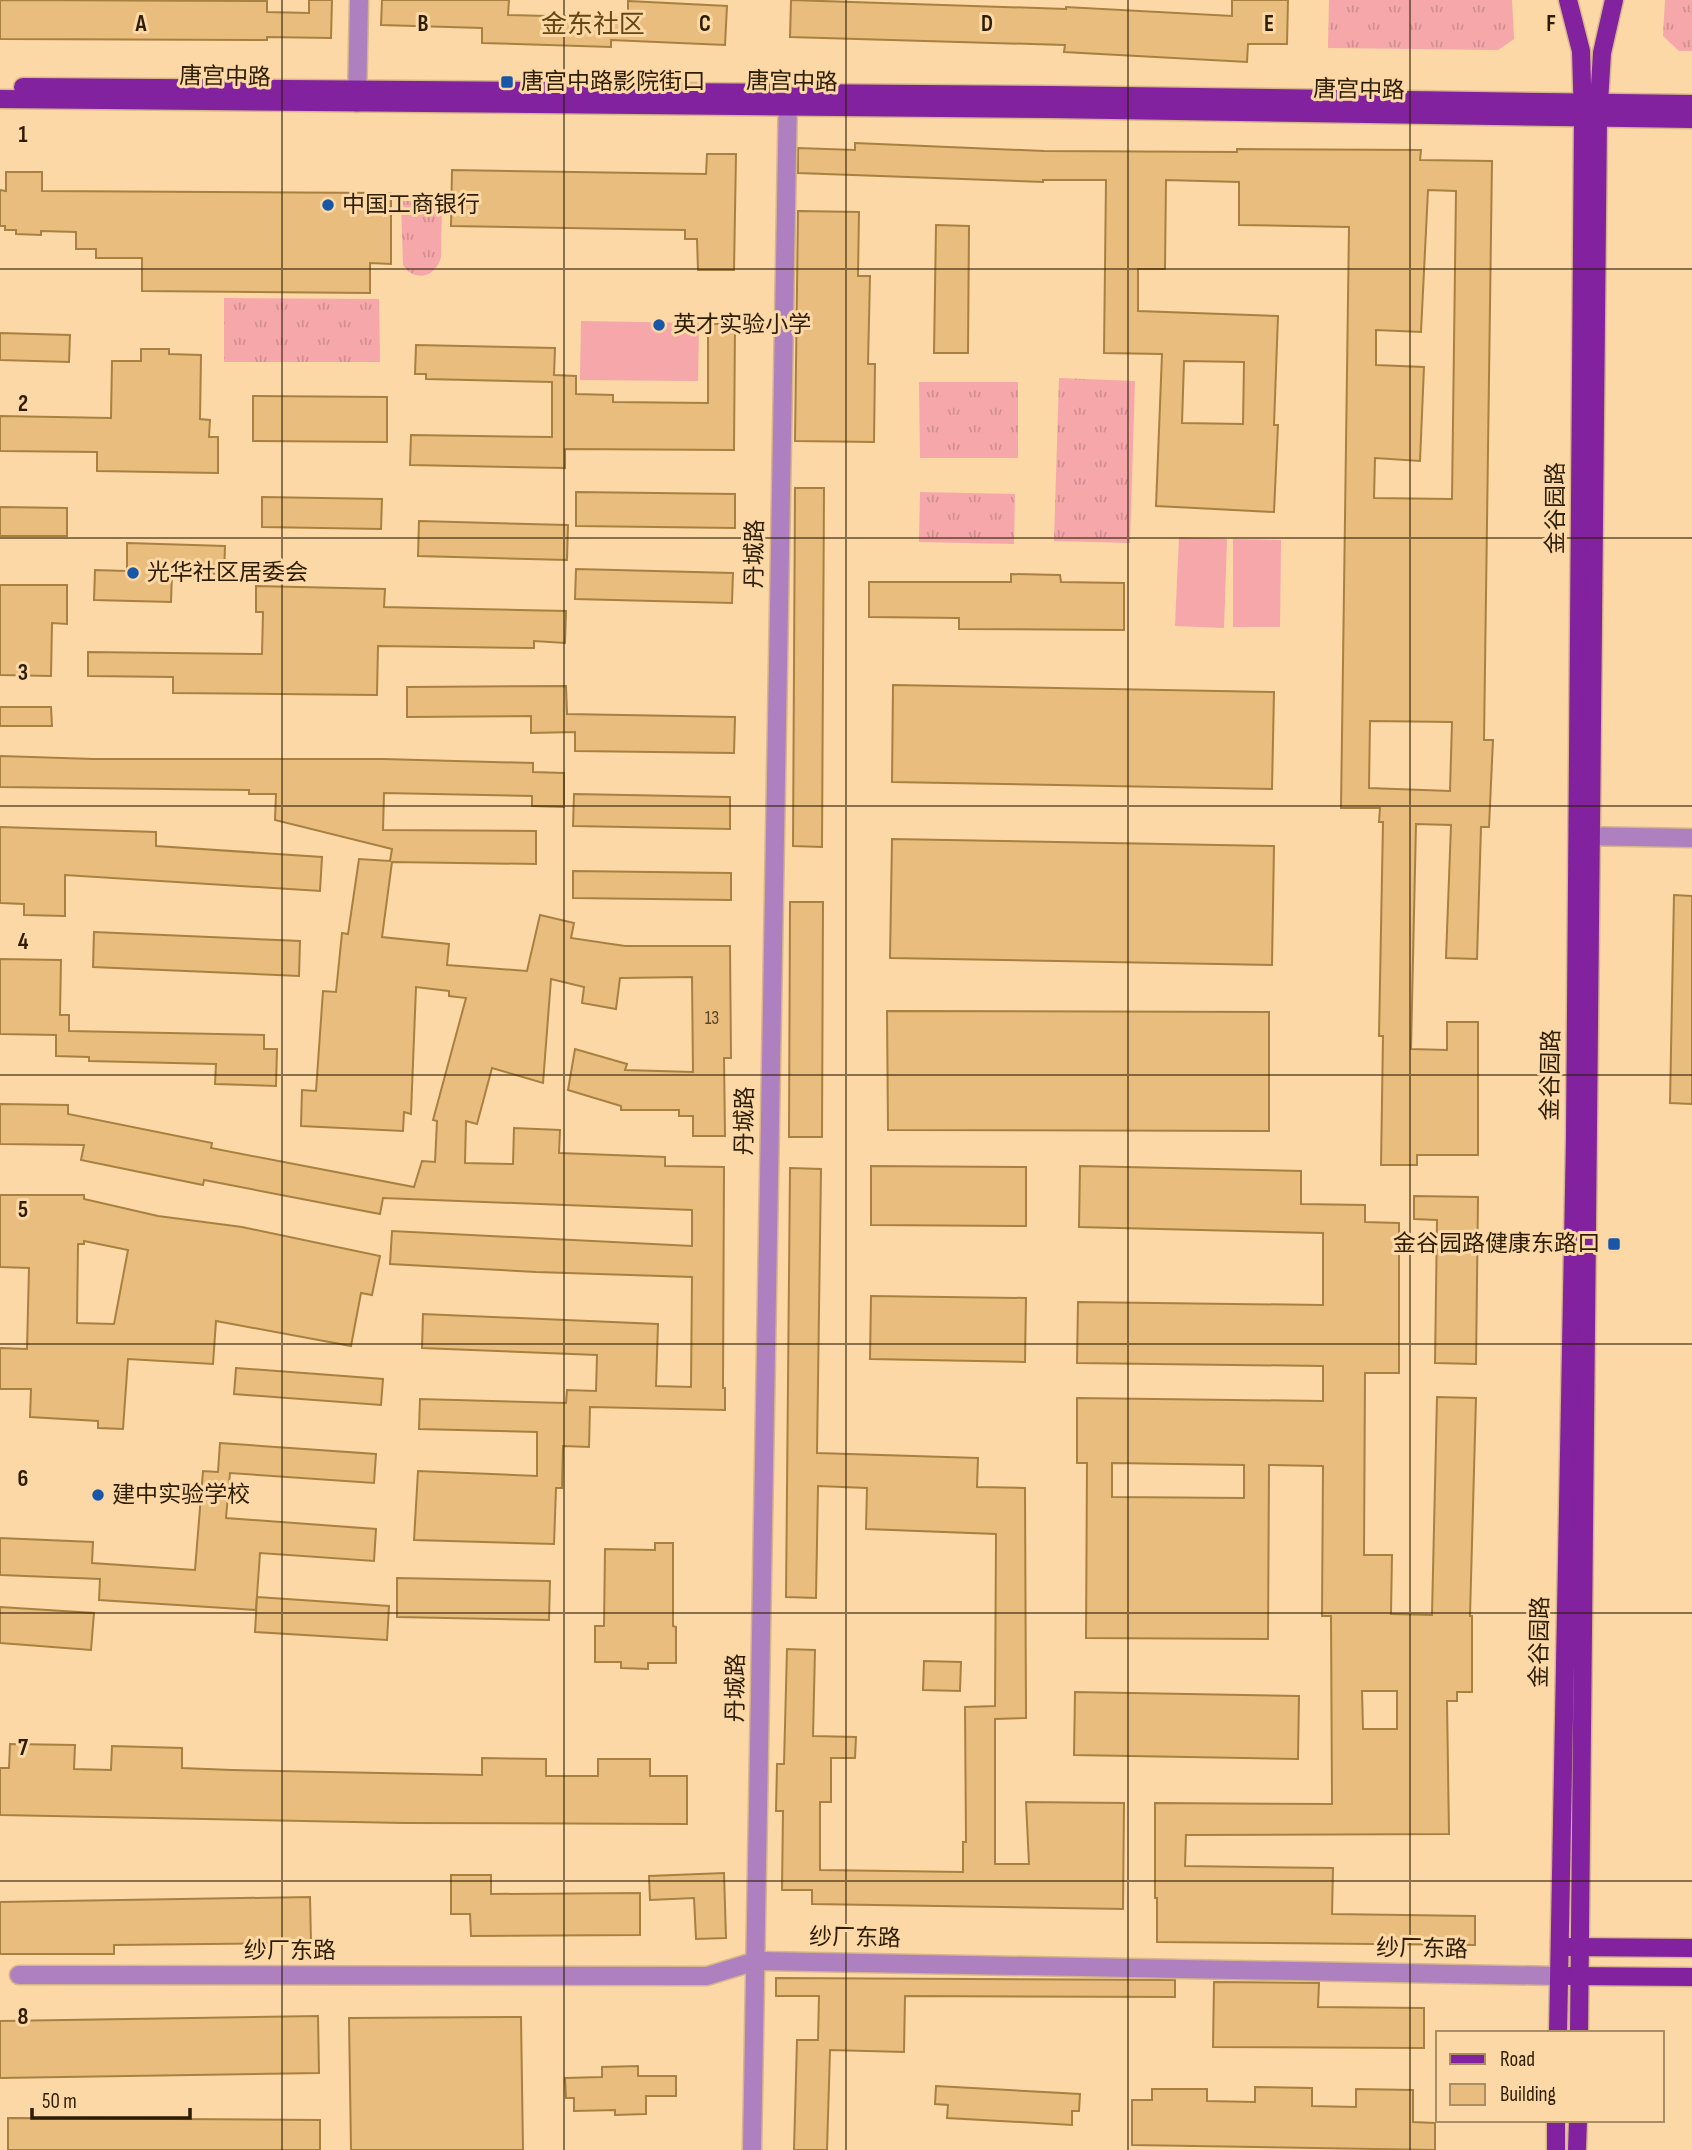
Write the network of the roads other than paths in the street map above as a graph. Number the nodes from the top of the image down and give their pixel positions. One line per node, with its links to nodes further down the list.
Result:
1 (359, 0): 5 (street)
2 (1568, 0): 9 (main road)
3 (1614, 0): 9 (main road)
4 (0, 87): 5 (main road, 唐宫中路)
5 (358, 96): 6 (main road, 唐宫中路); 7 (main road, 唐宫中路)
6 (0, 99)
7 (787, 100): 9 (main road, 唐宫中路); 16 (street, 丹城路)
8 (1692, 104): 9 (main road)
9 (1591, 111): 10 (main road); 11 (main road, 金谷园路)
10 (1692, 118)
11 (1585, 836): 12 (street); 13 (main road, 金谷园路); 14 (main road, 金谷园路)
12 (1692, 838)
13 (1559, 1947): 14 (main road); 18 (main road, 金谷园路)
14 (1579, 1947): 15 (main road); 19 (main road, 金谷园路)
15 (1692, 1948)
16 (756, 1961): 17 (street, 纱厂东路); 18 (street, 纱厂东路); 25 (street, 丹城路)
17 (19, 1975)
18 (1559, 1976): 19 (main road, 纱厂东路); 21 (main road, 金谷园路)
19 (1579, 1976): 20 (main road, 纱厂东路); 22 (main road, 金谷园路)
20 (1692, 1977)
21 (1558, 2031)
22 (1579, 2031)
23 (1556, 2122): 26 (main road)
24 (1578, 2122): 27 (main road)
25 (752, 2150)
26 (1556, 2150)
27 (1577, 2150)

